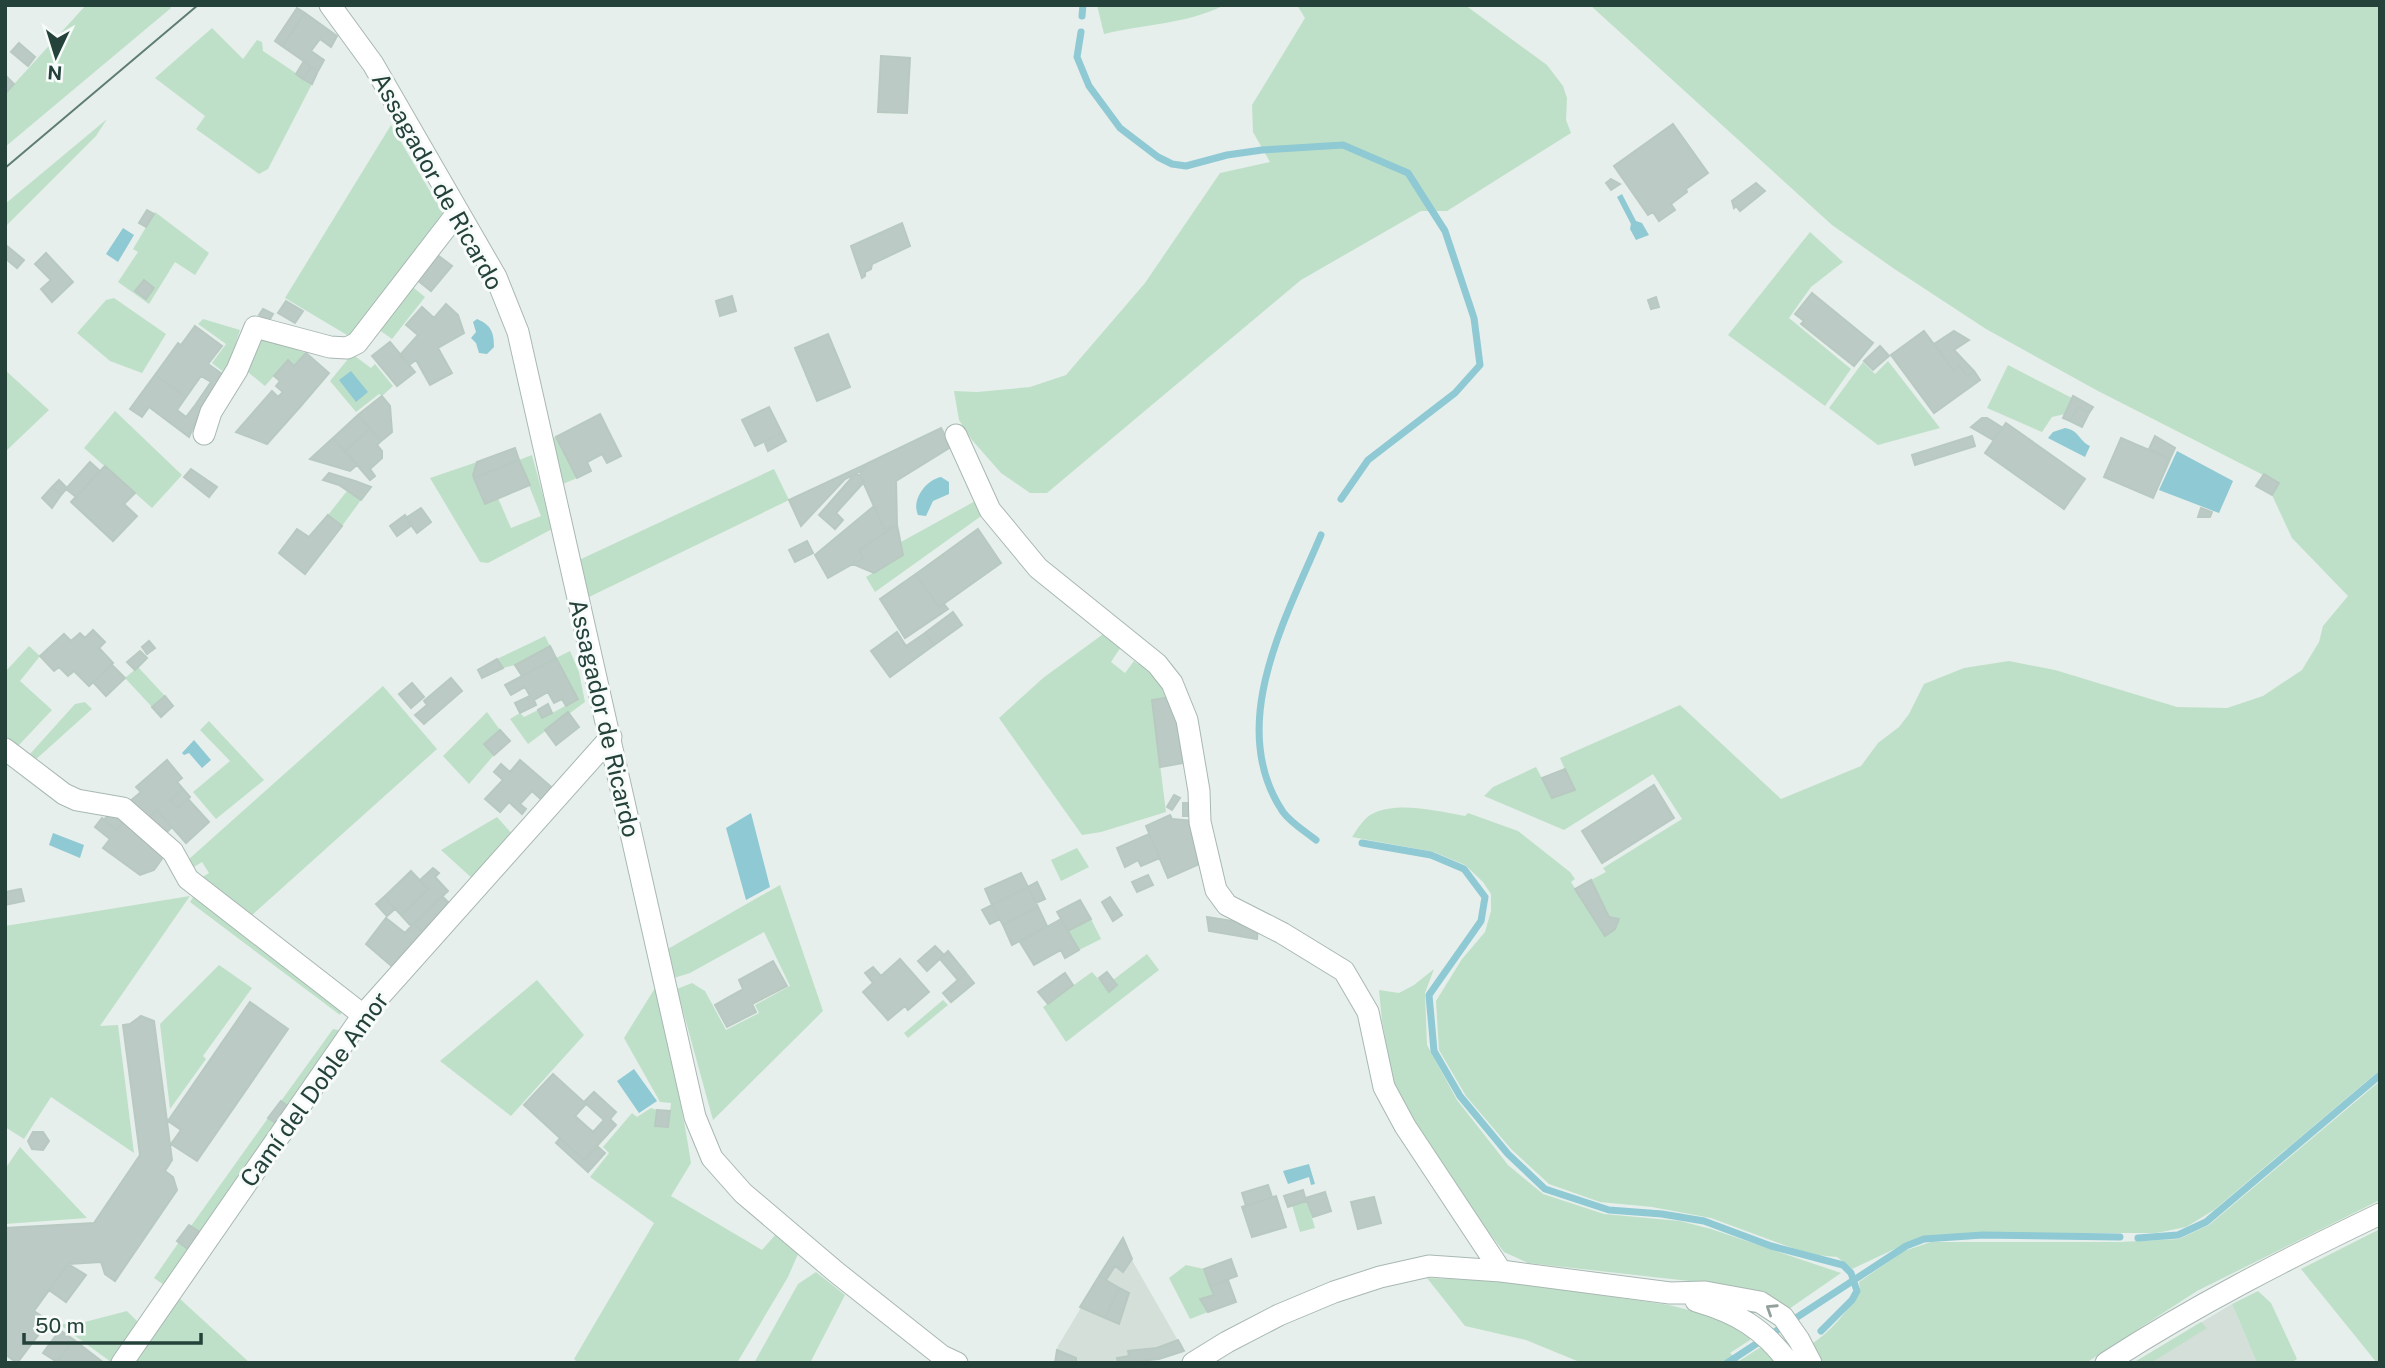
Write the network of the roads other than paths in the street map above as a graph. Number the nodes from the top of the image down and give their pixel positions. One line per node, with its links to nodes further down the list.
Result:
1 (330, 5): 2 (street, Assagador de Ricardo)
2 (458, 212): 3 (street); 5 (street, Assagador de Ricardo)
3 (204, 434)
4 (956, 435): 9 (street)
5 (611, 737): 7 (street, Camí del Doble Amor); 11 (street, Assagador de Ricardo)
6 (5, 749): 7 (street)
7 (363, 1015): 12 (street, Camí del Doble Amor)
8 (2380, 1214): 16 (street)
9 (1501, 1270): 10 (street); 13 (street)
10 (1670, 1293): 14 (street); 15 (street, one-way to 10)
11 (945, 1361)
12 (122, 1363)
13 (1193, 1363)
14 (1789, 1363)
15 (1811, 1363)
16 (2106, 1363)

